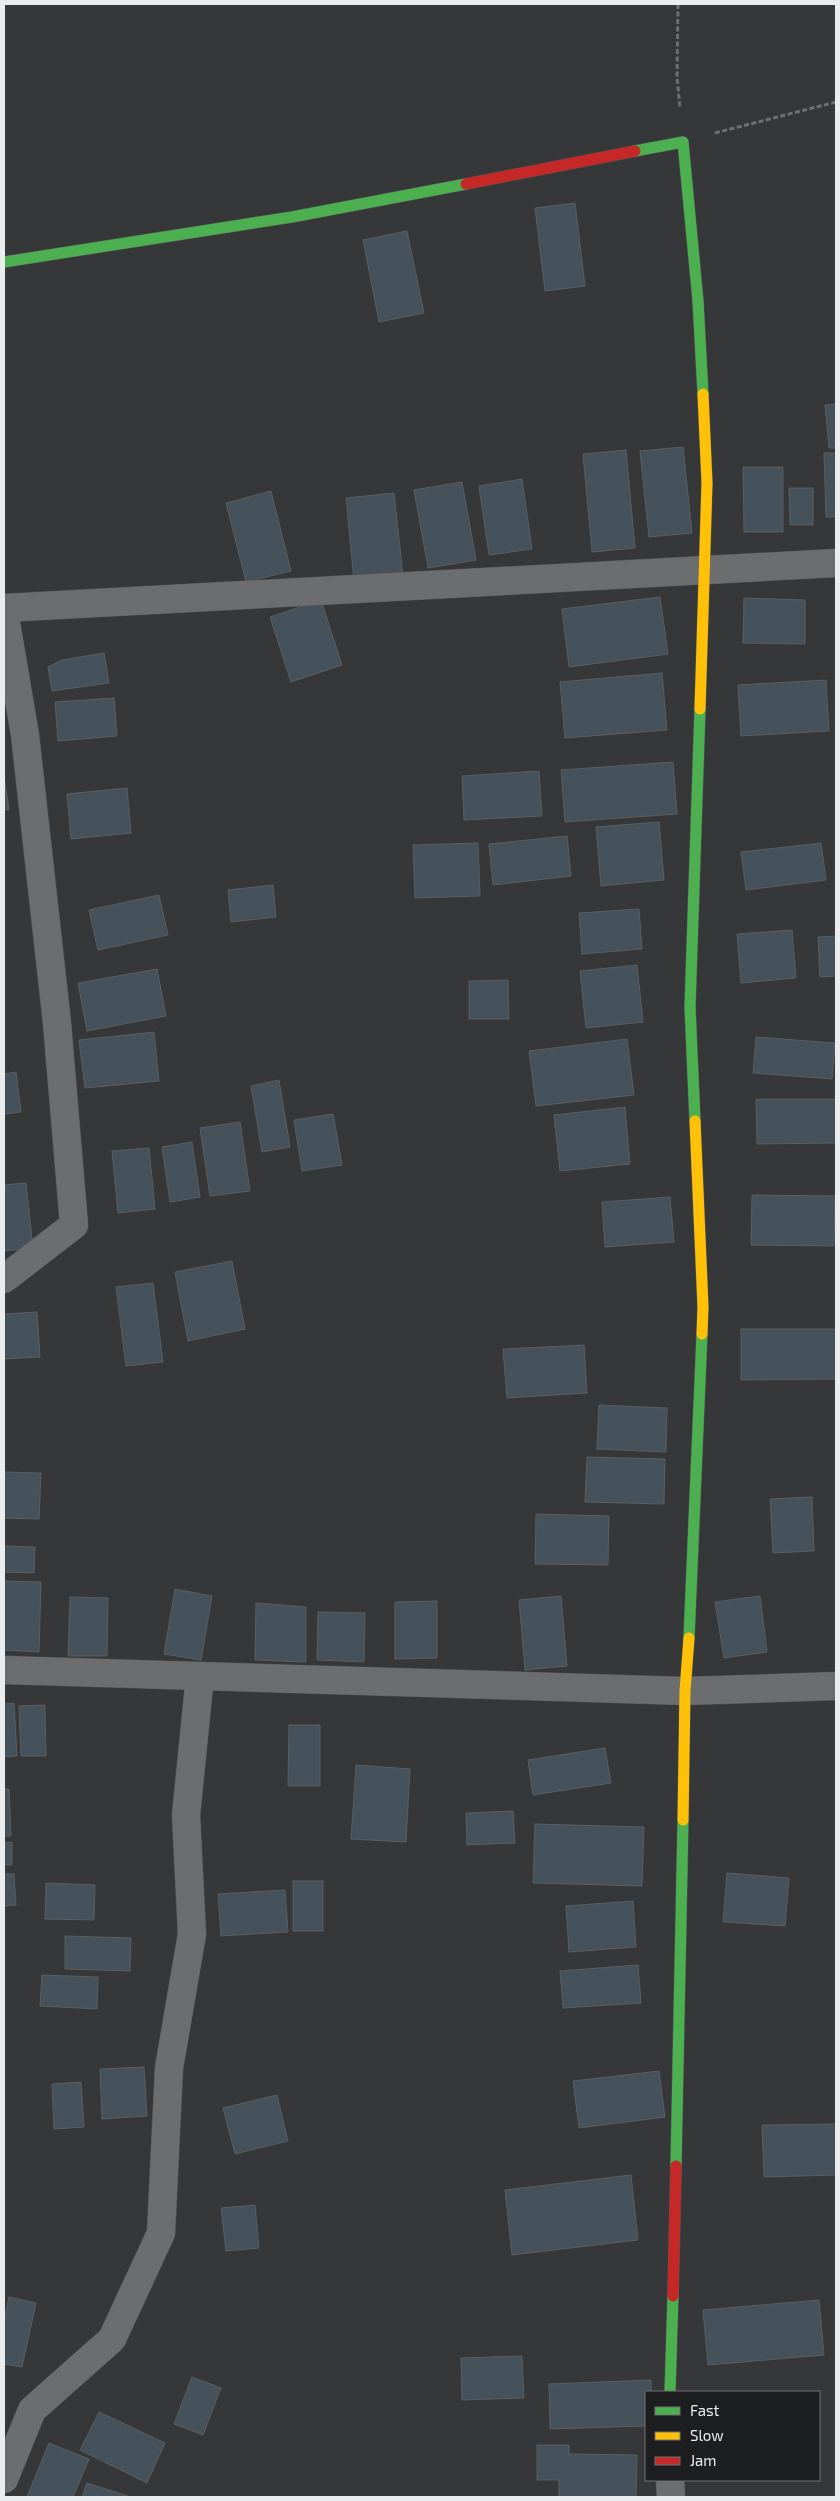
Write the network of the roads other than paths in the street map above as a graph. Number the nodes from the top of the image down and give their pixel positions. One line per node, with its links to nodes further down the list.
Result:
1 (4, 262): 3 (street)
2 (836, 562): 3 (street)
3 (704, 568): 4 (street); 9 (street)
4 (4, 609): 5 (street)
5 (4, 1279)
6 (4, 1670): 7 (street)
7 (200, 1676): 9 (street); 11 (street)
8 (836, 1686): 9 (street)
9 (685, 1691): 10 (street)
10 (670, 2391)
11 (4, 2479)
12 (670, 2481): 13 (street)
13 (671, 2497)

